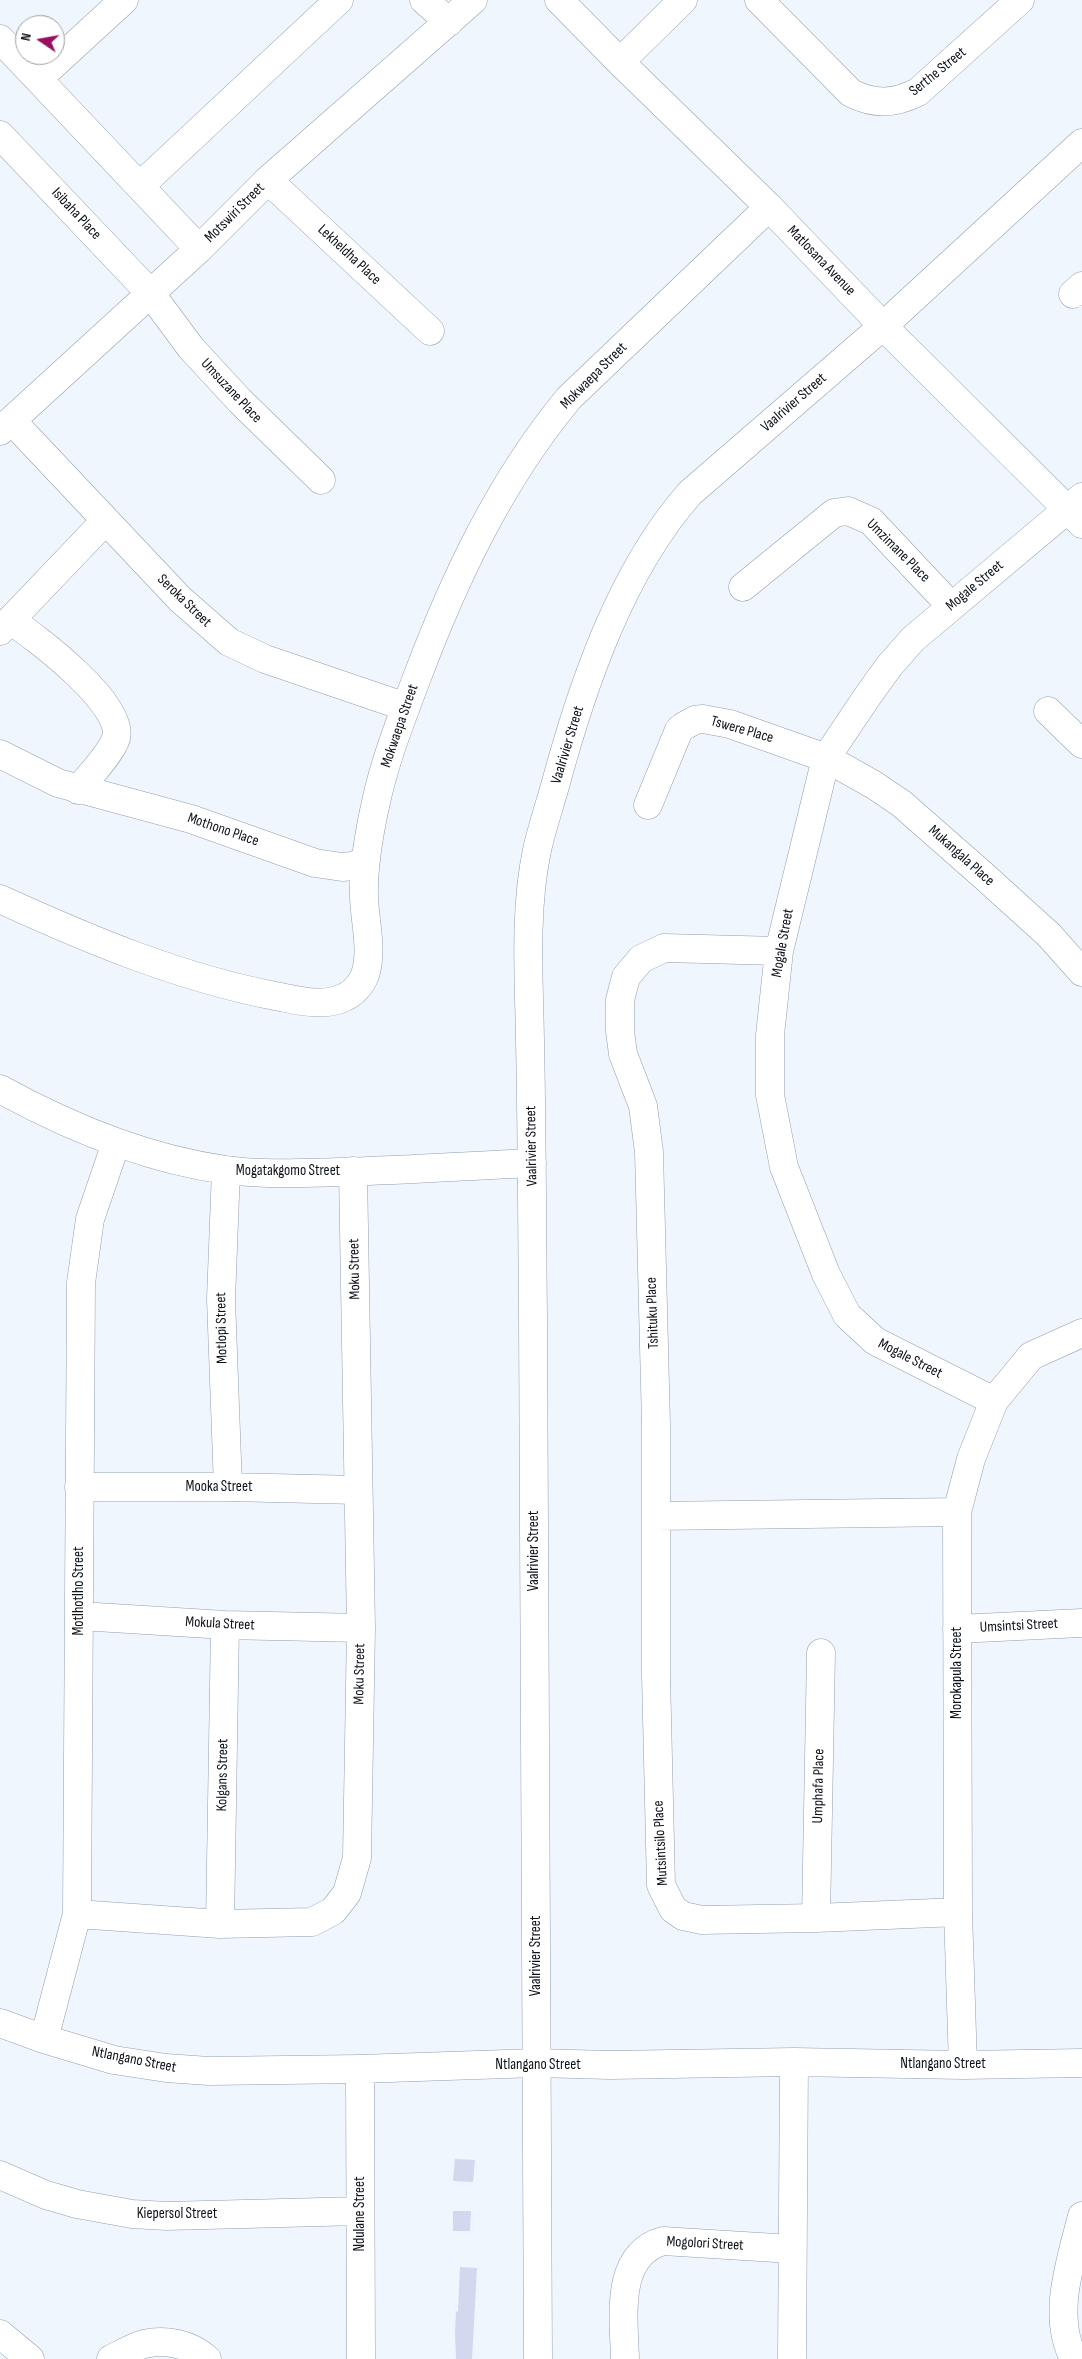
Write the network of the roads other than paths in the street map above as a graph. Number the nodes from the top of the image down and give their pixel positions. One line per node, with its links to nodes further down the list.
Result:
1 (124, 0): 12 (street)
2 (339, 0): 16 (street)
3 (424, 0): 9 (street)
4 (473, 0): 9 (street, Motswiri Street)
5 (559, 0): 11 (street, Matlosana Avenue)
6 (684, 0): 11 (street)
7 (759, 0): 8 (street, Serthe Street)
8 (1020, 0)
9 (449, 22): 15 (street, Motswiri Street)
10 (0, 38): 12 (street)
11 (620, 62): 17 (street, Matlosana Avenue)
12 (39, 78): 16 (street)
13 (0, 134): 19 (street, Isibaha Place)
14 (1082, 143): 20 (street, Vaalrivier Street)
15 (268, 180): 18 (street, Motswiri Street); 21 (street, Lekheldha Place)
16 (141, 185): 18 (street)
17 (769, 207): 20 (street, Matlosana Avenue); 29 (street, Mokwaepa Street)
18 (199, 249): 19 (street, Motswiri Street)
19 (151, 294): 22 (street, Motswiri Street); 23 (street, Umsuzane Place)
20 (883, 326): 24 (street, Matlosana Avenue); 42 (street, Vaalrivier Street)
21 (430, 331)
22 (6, 426): 25 (street, Seroka Street)
23 (321, 480)
24 (1077, 510): 27 (street, Mogale Street)
25 (105, 520): 28 (street); 29 (street, Seroka Street)
26 (743, 587): 27 (street, Umzimane Place)
27 (951, 606): 33 (street, Mogale Street)
28 (5, 625): 34 (street)
29 (406, 707): 36 (street, Mokwaepa Street)
30 (1048, 711): 31 (street)
31 (1082, 744)
32 (0, 754): 34 (street, Mothono Place)
33 (826, 758): 35 (street, Tswere Place); 38 (street, Mogale Street); 39 (street, Mukangala Place)
34 (78, 790): 36 (street, Mothono Place)
35 (648, 805)
36 (366, 860): 37 (street, Mokwaepa Street)
37 (0, 899)
38 (779, 951): 46 (street, Mogale Street); 51 (street, Tshituku Place)
39 (1082, 972)
40 (0, 1090): 41 (street, Mogatakgomo Street)
41 (116, 1143): 43 (street, Mogatakgomo Street); 47 (street, Motlhotlho Street)
42 (532, 1163): 44 (street, Mogatakgomo Street); 65 (street, Vaalrivier Street)
43 (226, 1170): 44 (street, Mogatakgomo Street); 48 (street, Motlopi Street)
44 (353, 1171): 49 (street, Moku Street)
45 (1082, 1333): 46 (street, Morokapula Street)
46 (994, 1402): 50 (street, Morokapula Street)
47 (79, 1487): 48 (street, Mooka Street); 52 (street, Motlhotlho Street)
48 (228, 1487): 49 (street, Mooka Street)
49 (358, 1490): 55 (street, Moku Street)
50 (957, 1512): 51 (street); 56 (street, Morokapula Street)
51 (656, 1516): 60 (street, Mutsintsilo Place)
52 (80, 1616): 54 (street, Mokula Street); 59 (street, Motlhotlho Street)
53 (1082, 1624): 56 (street, Umsintsi Street)
54 (225, 1625): 55 (street, Mokula Street); 61 (street, Kolgans Street)
55 (361, 1628): 61 (street, Moku Street)
56 (957, 1629): 58 (street, Morokapula Street)
57 (821, 1653): 60 (street, Umphafa Place)
58 (958, 1912): 60 (street, Mutsintsilo Place); 67 (street, Morokapula Street)
59 (77, 1914): 61 (street, Moku Street); 63 (street, Motlhotlho Street)
60 (816, 1918)
61 (220, 1924)
62 (0, 2023): 63 (street, Ntlangano Street)
63 (44, 2039): 68 (street, Ntlangano Street)
64 (794, 2062): 65 (street, Ntlangano Street); 67 (street, Ntlangano Street); 72 (street)
65 (536, 2063): 68 (street, Ntlangano Street); 78 (street, Vaalrivier Street)
66 (1082, 2063): 67 (street, Ntlangano Street)
67 (963, 2065)
68 (360, 2069): 70 (street, Ndulane Street)
69 (0, 2175): 70 (street, Kiepersol Street)
70 (360, 2211): 77 (street, Ndulane Street)
71 (1081, 2227): 81 (street)
72 (792, 2249): 79 (street, Mogolori Street); 80 (street)
73 (0, 2334): 74 (street)
74 (30, 2359)
75 (111, 2359): 76 (street)
76 (207, 2359)
77 (361, 2359)
78 (538, 2359)
79 (625, 2359)
80 (792, 2359)
81 (1074, 2359)

